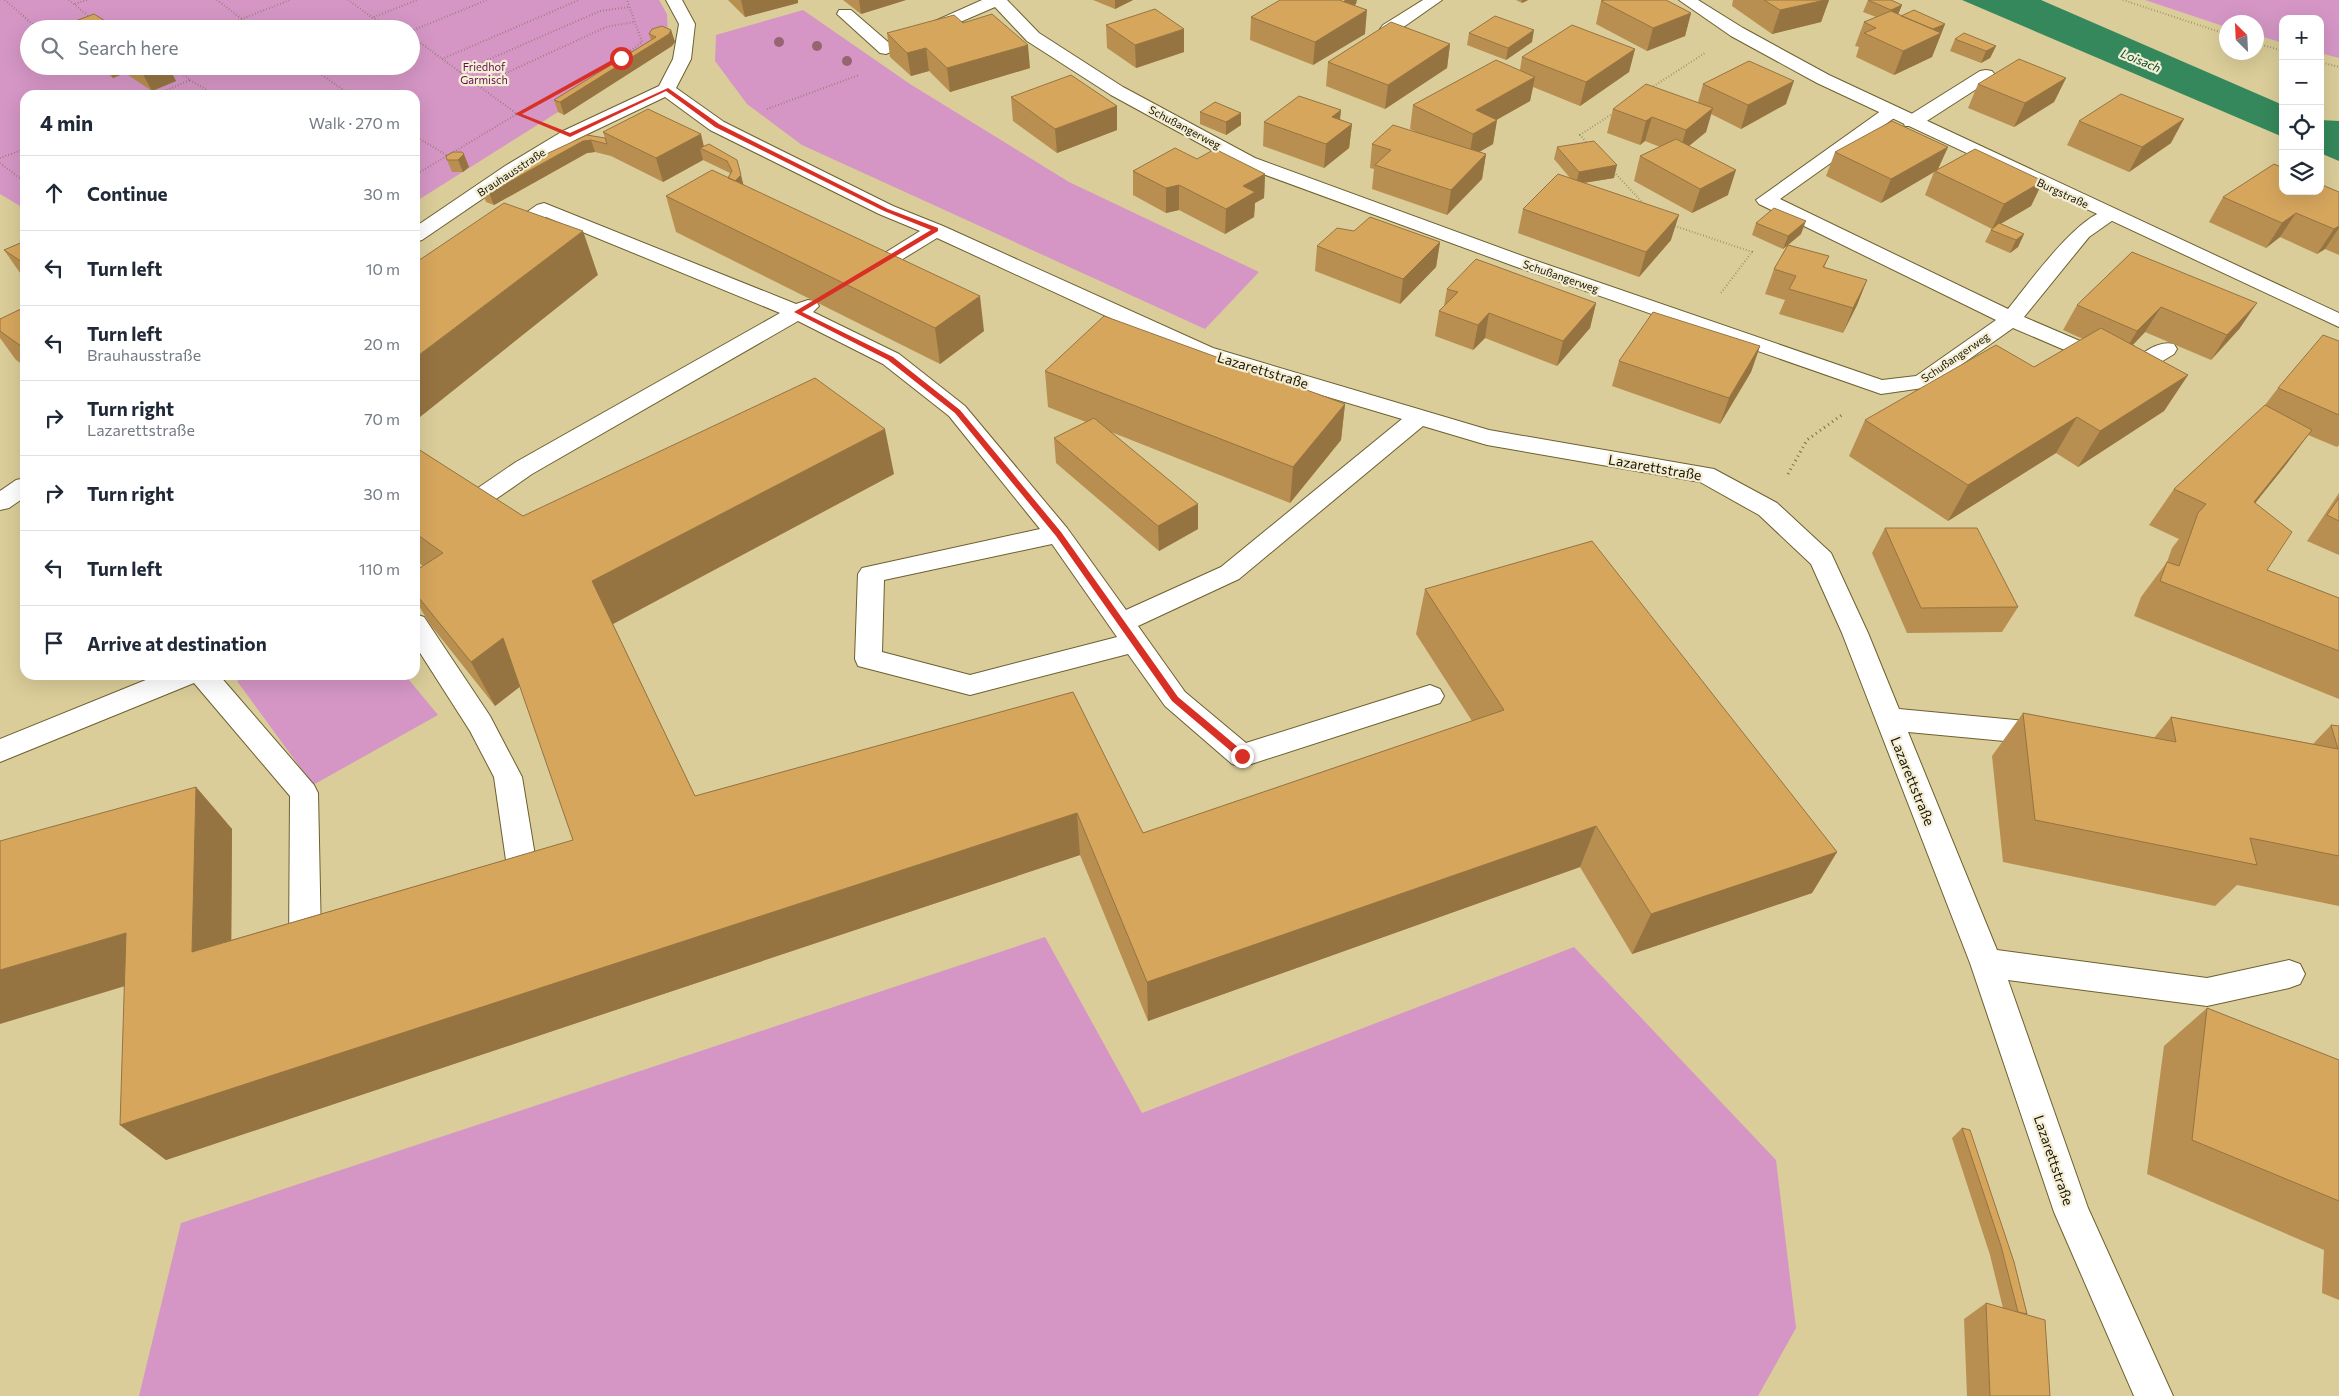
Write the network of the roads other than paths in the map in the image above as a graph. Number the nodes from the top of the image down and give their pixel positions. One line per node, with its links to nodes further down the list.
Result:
1 (674, 0): 9 (street)
2 (997, 0): 5 (street); 17 (street, Schußangerweg)
3 (1434, 0): 7 (street)
4 (1687, 0): 10 (street, Burgstraße)
5 (964, 5): 6 (street)
6 (845, 14)
7 (1389, 29)
8 (1986, 74): 11 (street)
9 (666, 89): 13 (street, Lazarettstraße); 14 (street, Brauhausstraße)
10 (1891, 112): 11 (street, Burgstraße); 17 (street)
11 (1912, 122): 12 (street, Burgstraße)
12 (2109, 214): 17 (street, Schußangerweg); 18 (street, Burgstraße)
13 (936, 230): 16 (street); 20 (street, Lazarettstraße)
14 (420, 233)
15 (487, 250): 16 (street)
16 (797, 312): 23 (street); 24 (street)
17 (2011, 319): 19 (street)
18 (2339, 321)
19 (2166, 349)
20 (1418, 417): 26 (street); 30 (street, Lazarettstraße)
21 (20, 489): 22 (street)
22 (0, 502)
23 (1058, 534): 26 (street); 26 (street)
24 (420, 540)
25 (420, 632): 33 (street)
26 (1128, 633): 29 (street)
27 (174, 680): 32 (street)
28 (207, 680): 34 (street)
29 (1430, 696)
30 (1888, 719): 31 (street); 35 (street, Lazarettstraße)
31 (2077, 737)
32 (0, 751)
33 (478, 890)
34 (332, 940)
35 (1986, 963): 36 (street); 37 (street, Lazarettstraße)
36 (2289, 974)
37 (2154, 1396)

